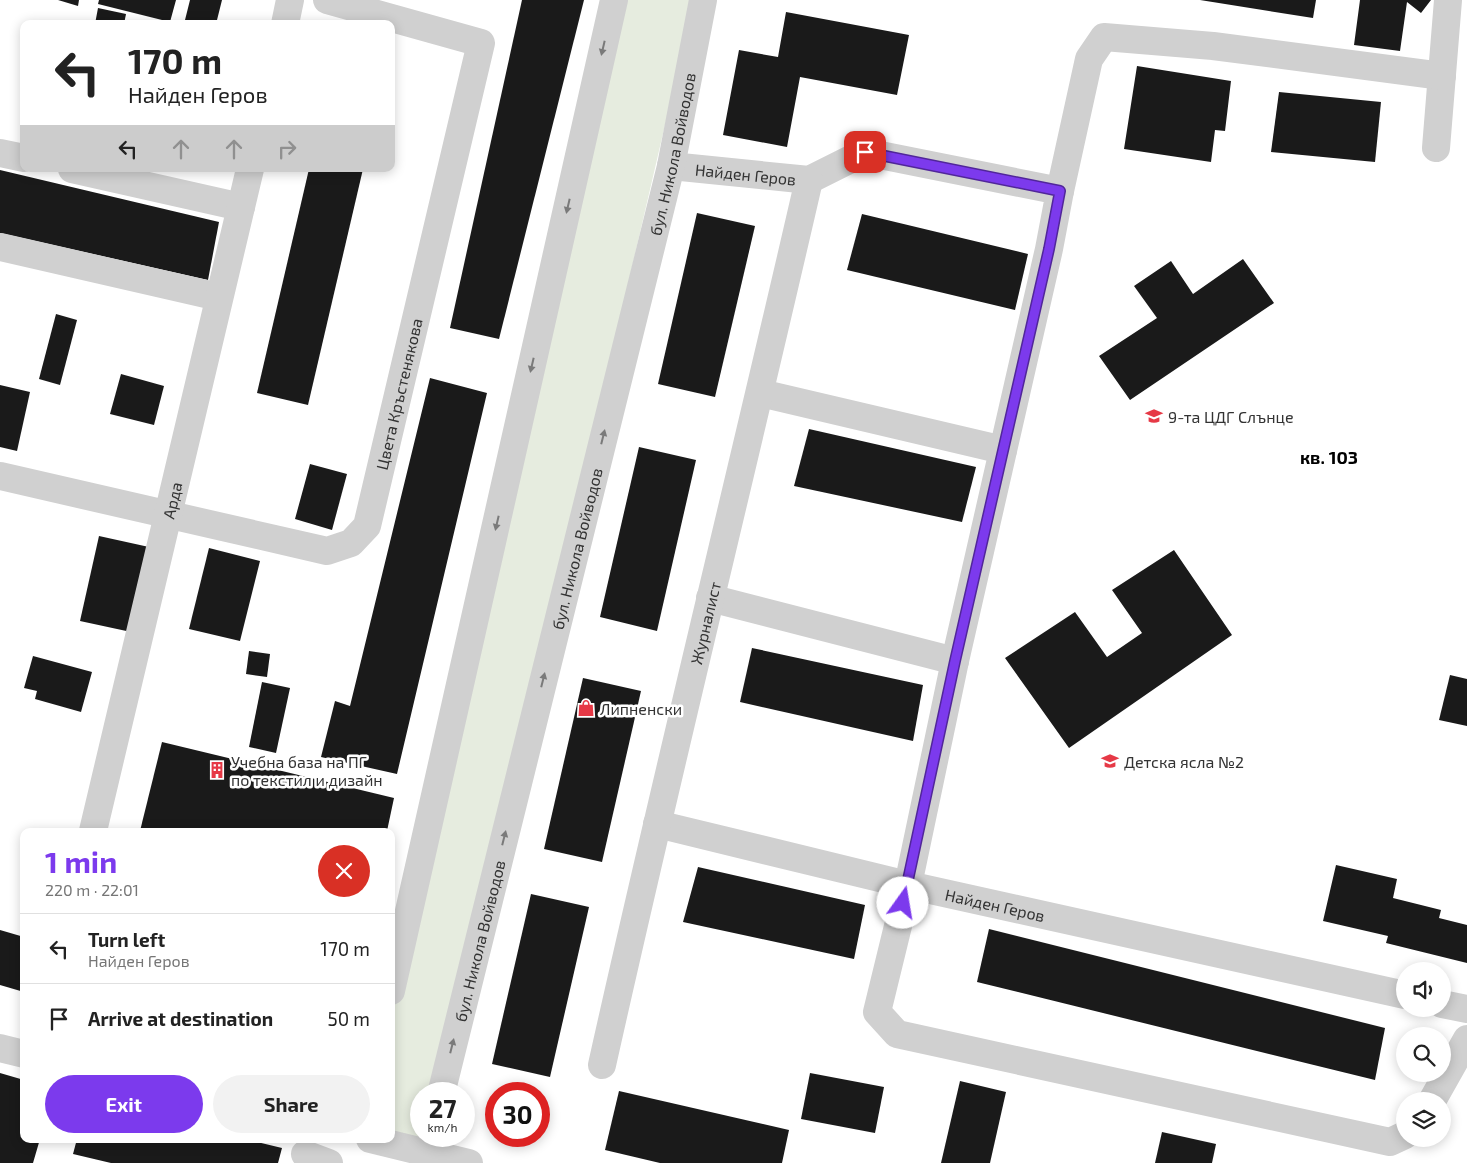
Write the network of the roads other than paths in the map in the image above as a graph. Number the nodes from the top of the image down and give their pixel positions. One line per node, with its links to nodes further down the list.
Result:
1 (290, 0): 6 (street)
2 (327, 0): 22 (street, Цвета Кръстенякова)
3 (614, 0): 28 (street, one-way to 28)
4 (703, 0): 11 (street, бул. Никола Войводов)
5 (1448, 0): 7 (street)
6 (286, 20)
7 (1442, 76): 8 (street); 15 (street)
8 (1436, 148)
9 (0, 153): 10 (street)
10 (20, 157)
11 (671, 166): 14 (street, Найден Геров); 36 (street, бул. Никола Войводов, one-way to 11)
12 (85, 172): 16 (street)
13 (249, 172): 16 (street, Арда)
14 (809, 180): 15 (street, Найден Геров); 19 (street, Журналист)
15 (1060, 191): 20 (street)
16 (241, 207): 18 (street, Арда)
17 (0, 247): 18 (street)
18 (220, 297): 22 (street, Арда)
19 (760, 393): 20 (street); 23 (street, Журналист)
20 (1003, 450): 24 (street)
21 (0, 476): 22 (street, Цвета Кръстенякова)
22 (169, 514): 26 (street, Арда)
23 (710, 598): 24 (street); 25 (street, Журналист)
24 (955, 661): 27 (street)
25 (657, 824): 27 (street, Найден Геров); 35 (street, Журналист)
26 (94, 828)
27 (908, 885): 29 (street, Найден Геров); 38 (street)
28 (395, 973)
29 (1396, 994)
30 (1451, 1006): 31 (street)
31 (1467, 1009)
32 (1467, 1039): 37 (street)
33 (0, 1048): 34 (street)
34 (20, 1053)
35 (602, 1065)
36 (444, 1082)
37 (1437, 1092)
38 (1396, 1139)
39 (389, 1143): 40 (street)
40 (427, 1151): 41 (street)
41 (469, 1163)

